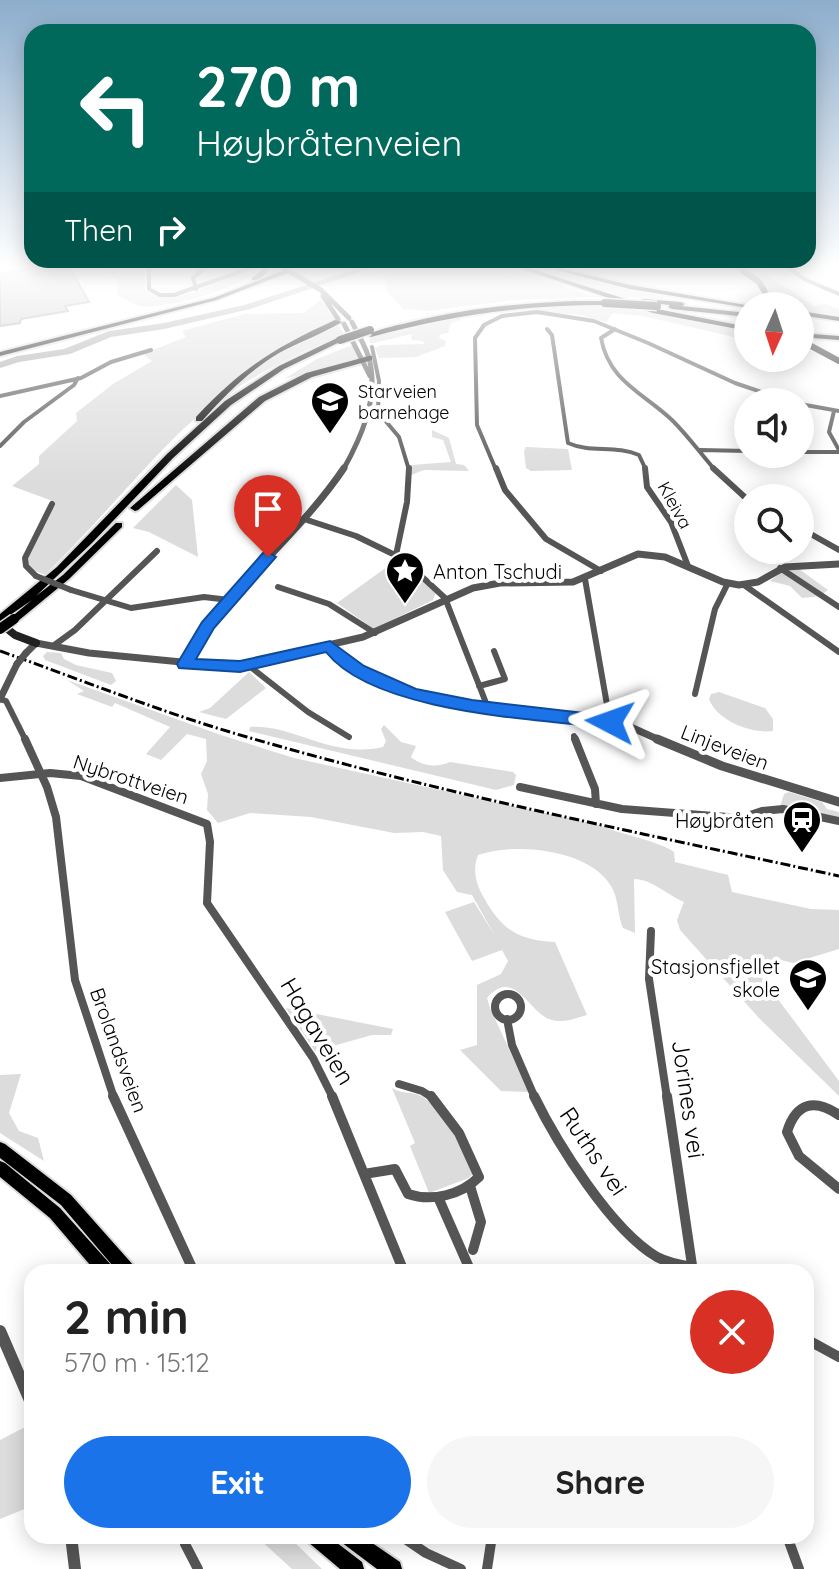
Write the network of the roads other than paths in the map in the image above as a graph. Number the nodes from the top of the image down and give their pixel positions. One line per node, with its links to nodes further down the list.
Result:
1 (57, 337): 15 (highway)
2 (60, 337): 15 (highway)
3 (301, 337): 28 (highway)
4 (350, 337): 16 (street)
5 (356, 337): 11 (highway, bridge)
6 (357, 337): 16 (street)
7 (476, 337): 40 (street)
8 (552, 337): 38 (street, Kleiva)
9 (602, 337): 24 (street)
10 (633, 337): 19 (street)
11 (341, 343): 28 (highway); 31 (highway)
12 (814, 346): 17 (main road)
13 (372, 347): 32 (street)
14 (151, 350): 18 (street)
15 (0, 352)
16 (366, 360): 31 (highway); 32 (street)
17 (839, 361)
18 (78, 378): 20 (street); 23 (street)
19 (746, 388)
20 (0, 396)
21 (814, 407): 22 (street)
22 (836, 411): 26 (street)
23 (0, 446)
24 (700, 450): 25 (street); 29 (street)
25 (734, 451)
26 (839, 451): 27 (street)
27 (814, 452)
28 (158, 472): 49 (highway)
29 (734, 489)
30 (52, 504): 47 (street, bridge)
31 (135, 508): 49 (highway)
32 (304, 519): 46 (street)
33 (814, 536): 34 (street)
34 (839, 550)
35 (157, 551): 47 (street)
36 (406, 562): 45 (street)
37 (839, 564): 39 (street)
38 (688, 566): 40 (street); 42 (street)
39 (780, 568): 43 (street); 48 (street)
40 (601, 571): 41 (street)
41 (585, 579): 45 (street); 63 (street)
42 (728, 583): 43 (street); 60 (street)
43 (744, 585): 56 (street)
44 (278, 587): 51 (street)
45 (445, 598): 51 (street); 59 (street)
46 (229, 600): 47 (street); 57 (street)
47 (105, 601): 53 (street)
48 (839, 607)
49 (6, 619): 50 (highway, bridge); 52 (main road)
50 (0, 629)
51 (375, 633): 54 (street)
52 (36, 643): 53 (street); 61 (street, bridge)
53 (53, 646): 57 (street)
54 (330, 646): 58 (street); 62 (street, Linjeveien)
55 (494, 651): 59 (street)
56 (839, 652)
57 (185, 664): 58 (street)
58 (248, 665): 65 (street)
59 (479, 686): 62 (street)
60 (695, 694)
61 (0, 699): 66 (street, Brolandsveien)
62 (488, 708): 63 (street, Linjeveien)
63 (610, 722): 69 (street, Linjeveien)
64 (574, 736): 70 (street)
65 (349, 737)
66 (41, 773): 67 (street, Nybrottveien); 71 (street, Nybrottveien); 86 (street, Brolandsveien)
67 (0, 778)
68 (520, 787): 70 (street)
69 (839, 802)
70 (596, 804): 72 (street)
71 (203, 820): 79 (street, Hagaveien)
72 (839, 821)
73 (651, 931): 90 (street, Jorines vei)
74 (507, 1019): 89 (street, Ruths vei)
75 (399, 1084): 80 (street)
76 (839, 1115): 81 (street)
77 (0, 1149): 85 (highway)
78 (0, 1168): 84 (highway)
79 (364, 1174): 82 (street); 87 (street, Hagaveien)
80 (470, 1186): 82 (street); 83 (street)
81 (839, 1189)
82 (438, 1197): 88 (street)
83 (473, 1250)
84 (99, 1264)
85 (121, 1264)
86 (190, 1264)
87 (401, 1264)
88 (467, 1264)
89 (674, 1264)
90 (692, 1264)
91 (0, 1331): 94 (street)
92 (814, 1343): 93 (street)
93 (839, 1357)
94 (24, 1386)
95 (72, 1544): 102 (street)
96 (185, 1544): 103 (street)
97 (324, 1544): 104 (highway)
98 (358, 1544): 105 (highway)
99 (413, 1544): 106 (street)
100 (491, 1544): 107 (street)
101 (790, 1544): 108 (street)
102 (75, 1569)
103 (198, 1569)
104 (355, 1569)
105 (393, 1569)
106 (461, 1569)
107 (487, 1569)
108 (799, 1569)

